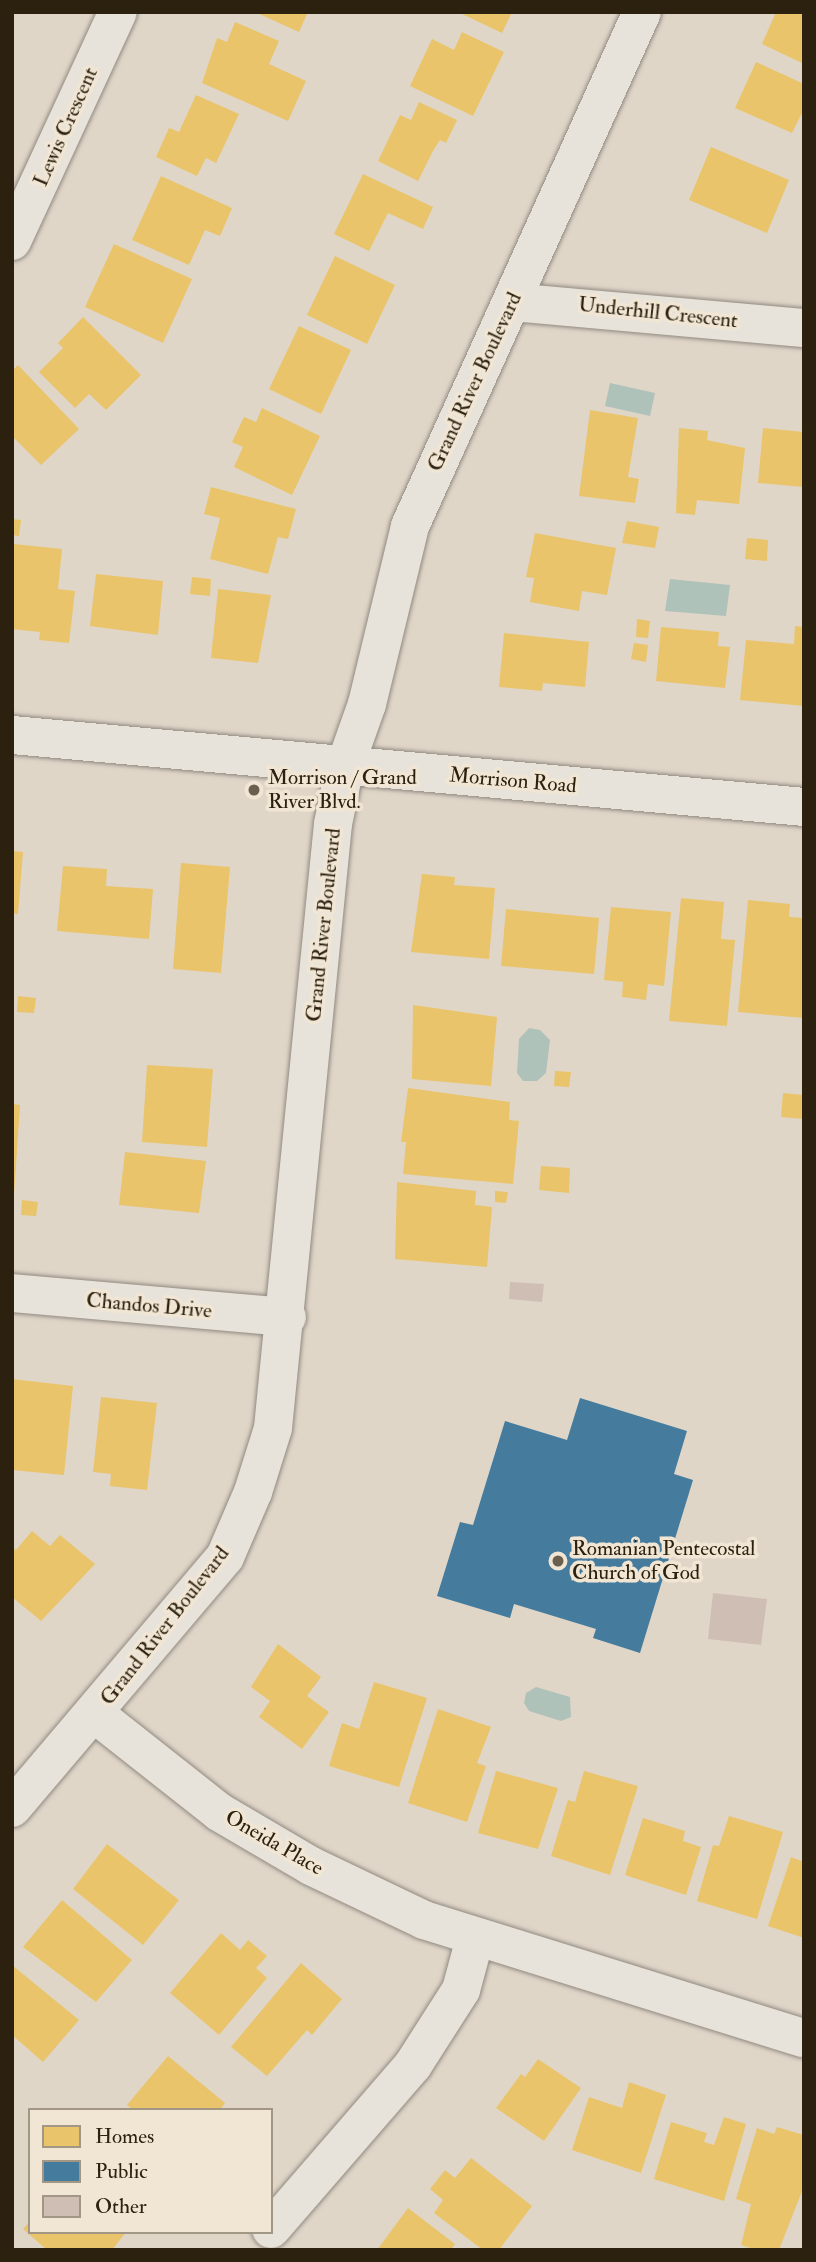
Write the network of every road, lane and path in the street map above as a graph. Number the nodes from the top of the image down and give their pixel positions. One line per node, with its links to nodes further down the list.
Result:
1 (118, 12): 3 (street, Lewis Crescent)
2 (642, 12): 4 (street, Grand River Boulevard)
3 (12, 241)
4 (512, 302): 5 (street, Underhill Crescent); 7 (street, Grand River Boulevard)
5 (804, 328)
6 (12, 735): 7 (street, Morrison Road)
7 (345, 766): 8 (street, Morrison Road); 10 (street, Grand River Boulevard)
8 (804, 807)
9 (12, 1293): 10 (street, Chandos Drive)
10 (287, 1317): 11 (street, Grand River Boulevard)
11 (95, 1714): 12 (street, Grand River Boulevard); 13 (street, Oneida Place)
12 (12, 1808)
13 (475, 1938): 14 (street, Oneida Place); 15 (street)
14 (804, 2038)
15 (273, 2228)
16 (267, 2234): 17 (street)
17 (254, 2250)

